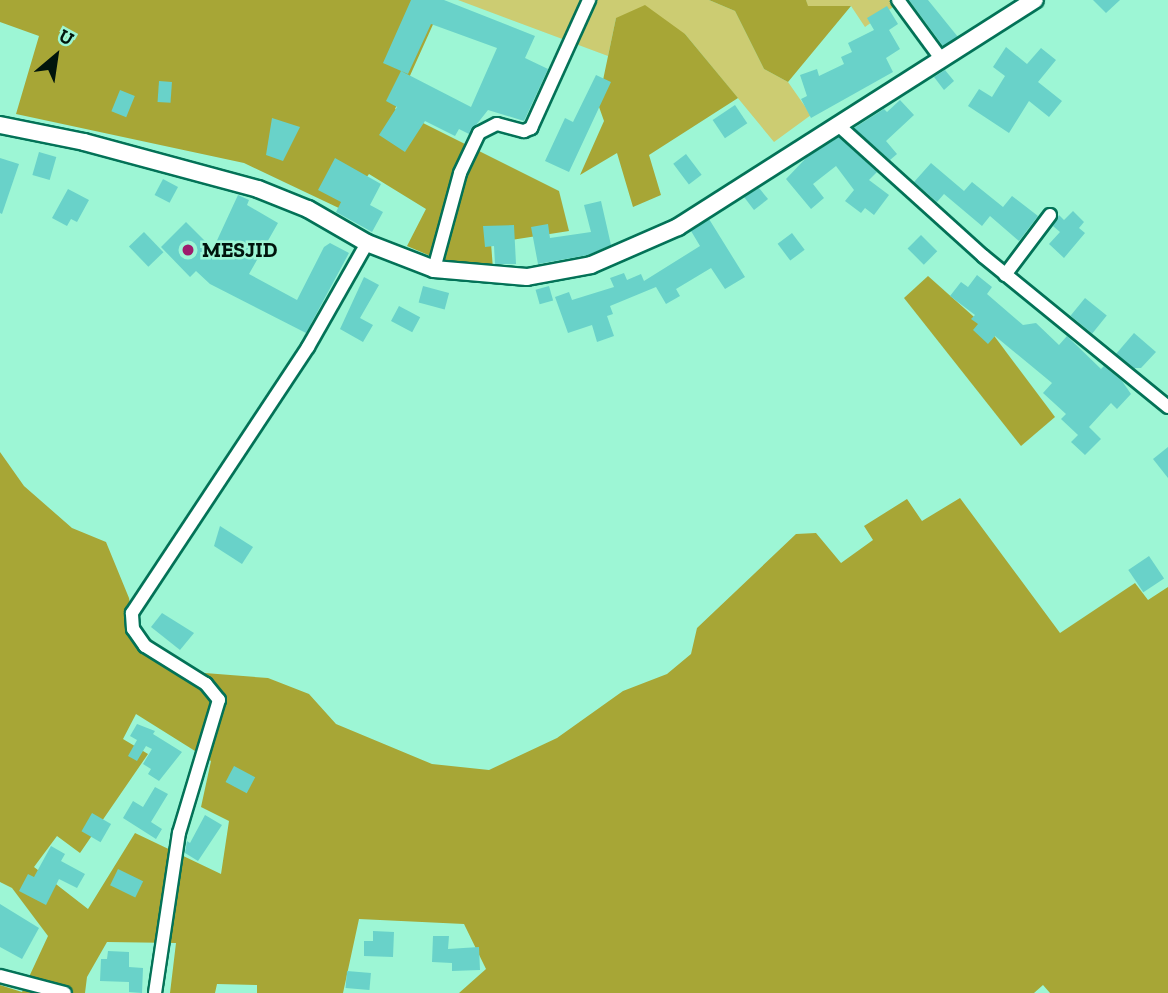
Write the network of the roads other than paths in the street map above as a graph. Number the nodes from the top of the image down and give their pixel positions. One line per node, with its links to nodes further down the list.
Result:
1 (589, 0): 9 (street)
2 (898, 0): 4 (street)
3 (1035, 0): 4 (street)
4 (942, 60): 5 (street)
5 (837, 124): 9 (street); 10 (street)
6 (0, 125): 8 (street)
7 (1049, 215): 10 (street)
8 (367, 243): 9 (street); 14 (street)
9 (435, 269)
10 (1005, 275): 11 (street)
11 (1168, 407)
12 (0, 976): 13 (street)
13 (65, 993)
14 (155, 993)

